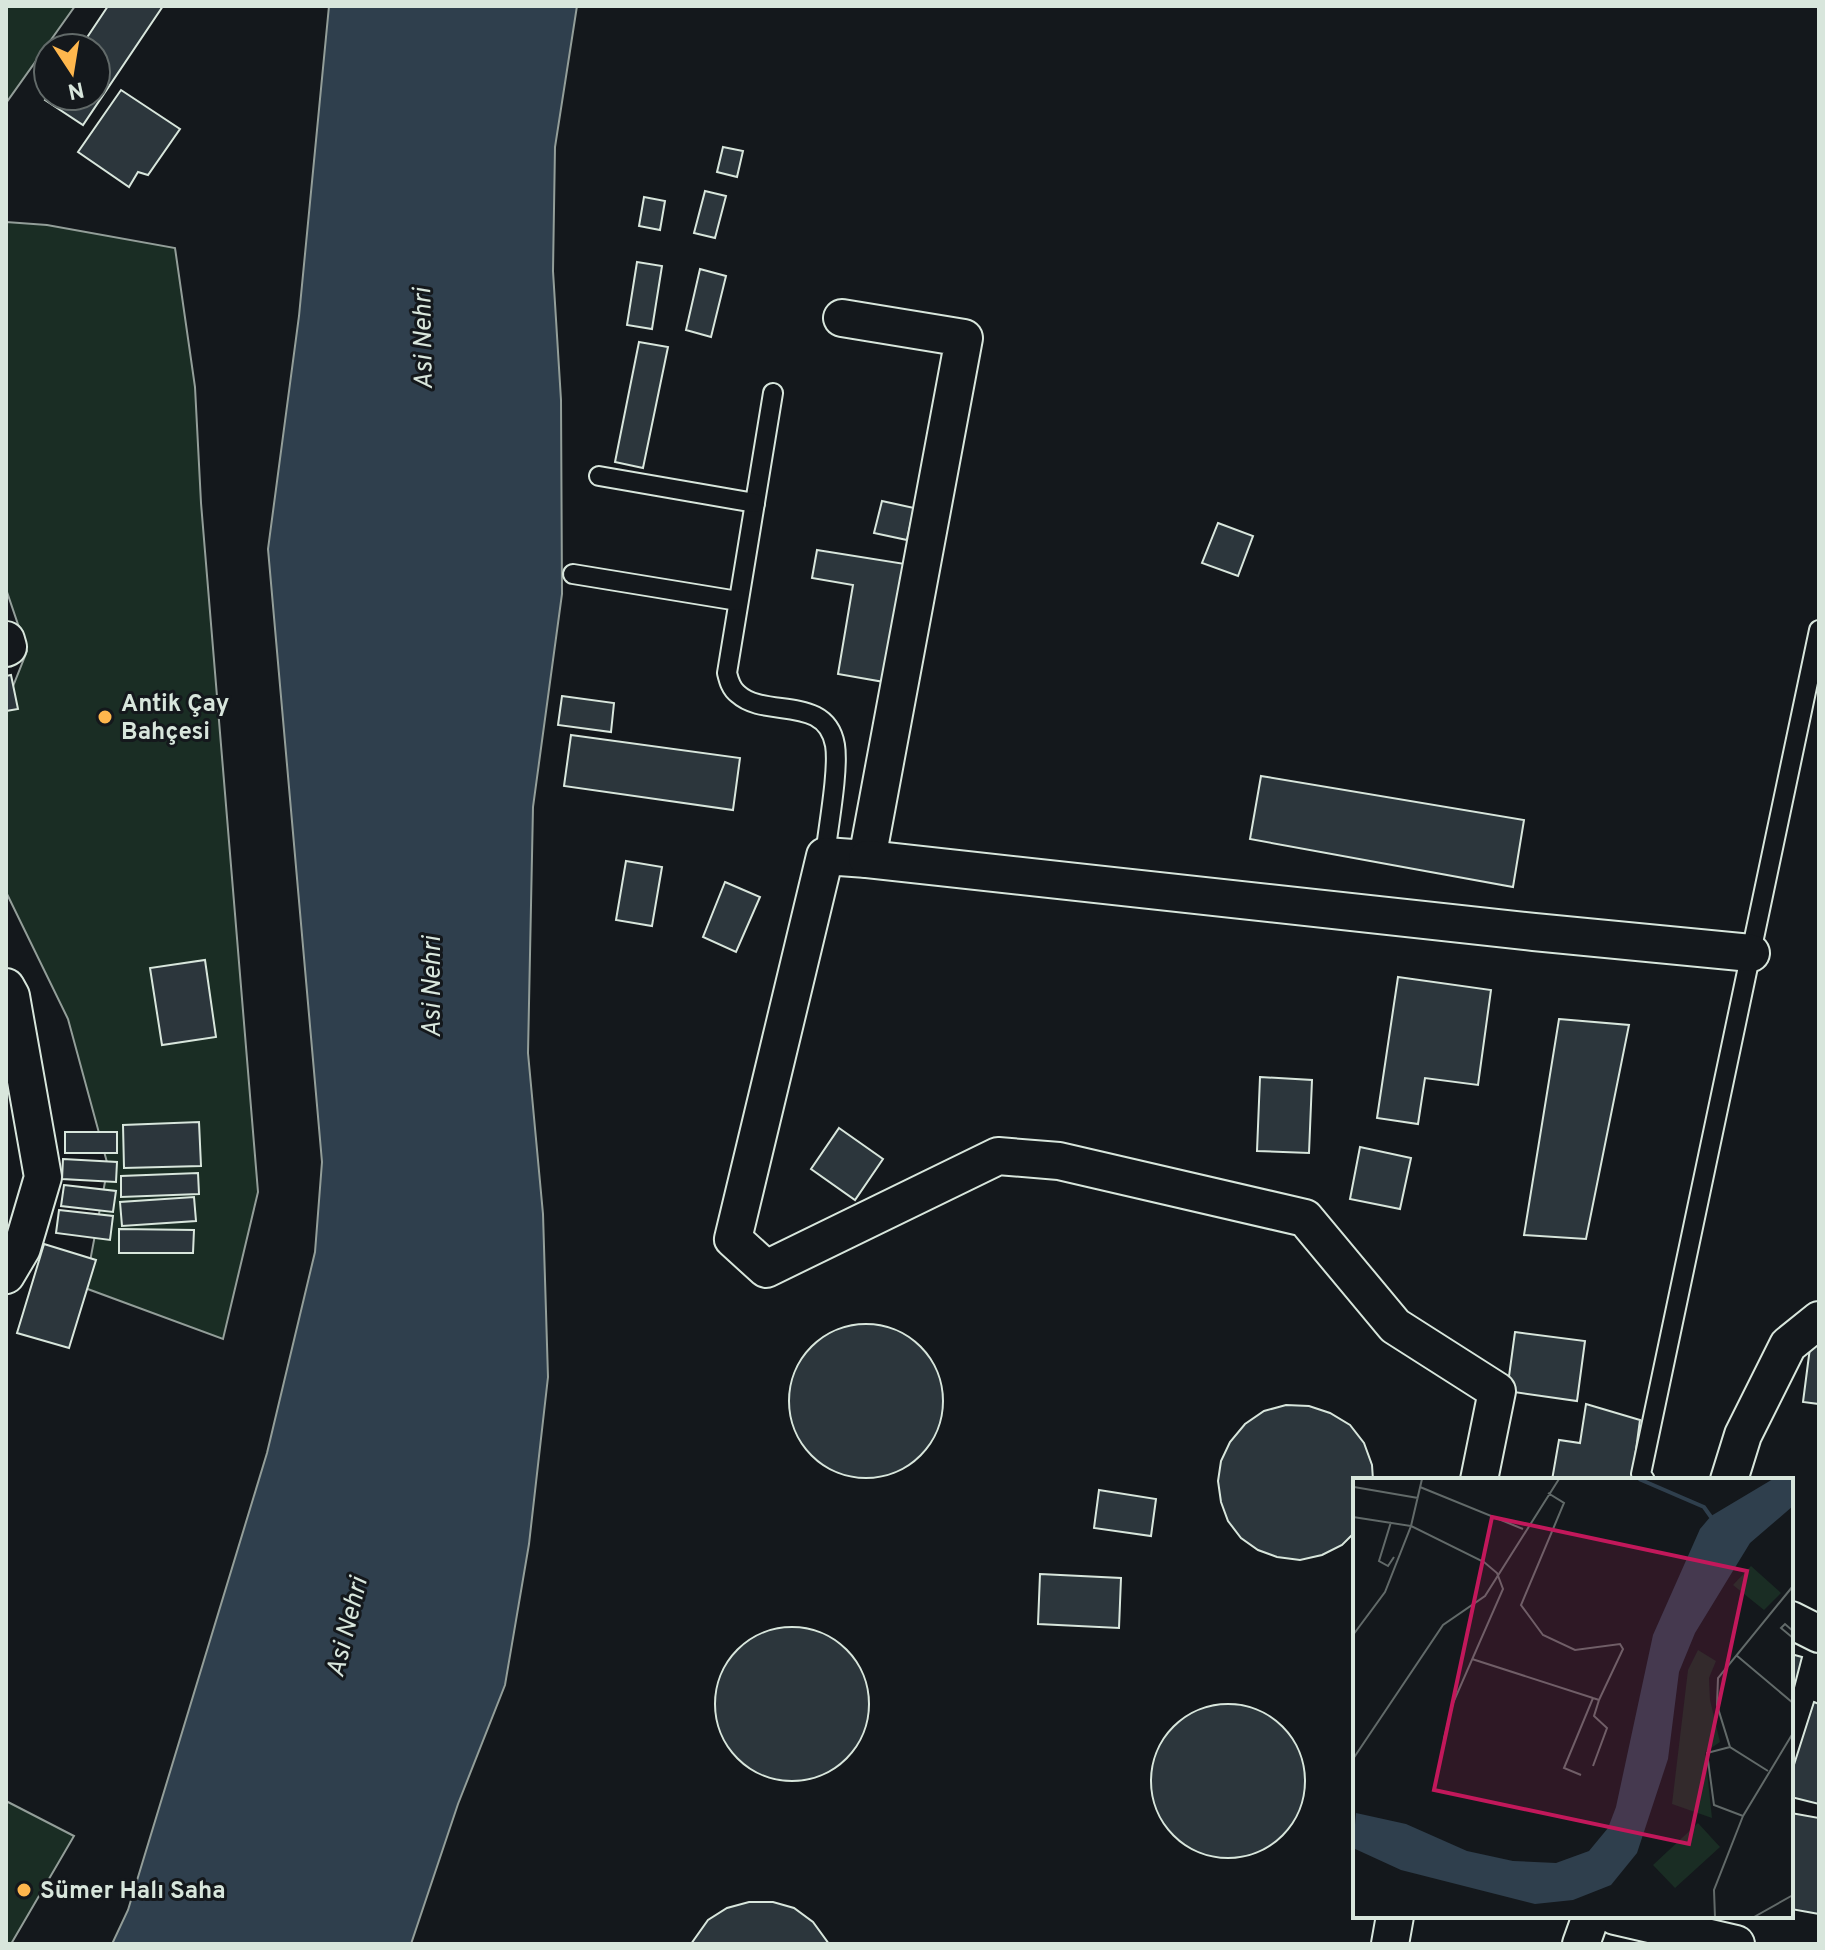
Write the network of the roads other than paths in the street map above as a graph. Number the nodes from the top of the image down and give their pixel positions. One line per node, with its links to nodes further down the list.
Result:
1 (842, 318): 11 (street)
2 (773, 393): 4 (lane)
3 (599, 476): 4 (lane)
4 (755, 503): 6 (lane)
5 (573, 574): 6 (lane)
6 (738, 601): 10 (lane)
7 (1819, 630): 12 (lane)
8 (6, 640): 9 (street)
9 (6, 648)
10 (825, 856): 11 (street); 16 (street)
11 (867, 859): 12 (street)
12 (1751, 953): 17 (lane)
13 (6, 987): 14 (street)
14 (6, 1275)
15 (1819, 1320): 18 (street)
16 (1479, 1478)
17 (1644, 1478)
18 (1730, 1478)
19 (1793, 1621): 20 (street)
20 (1819, 1634)
21 (1395, 1918): 24 (street)
22 (1590, 1918): 25 (street)
23 (1624, 1918): 26 (street)
24 (1390, 1944)
25 (1581, 1944)
26 (1736, 1944)

